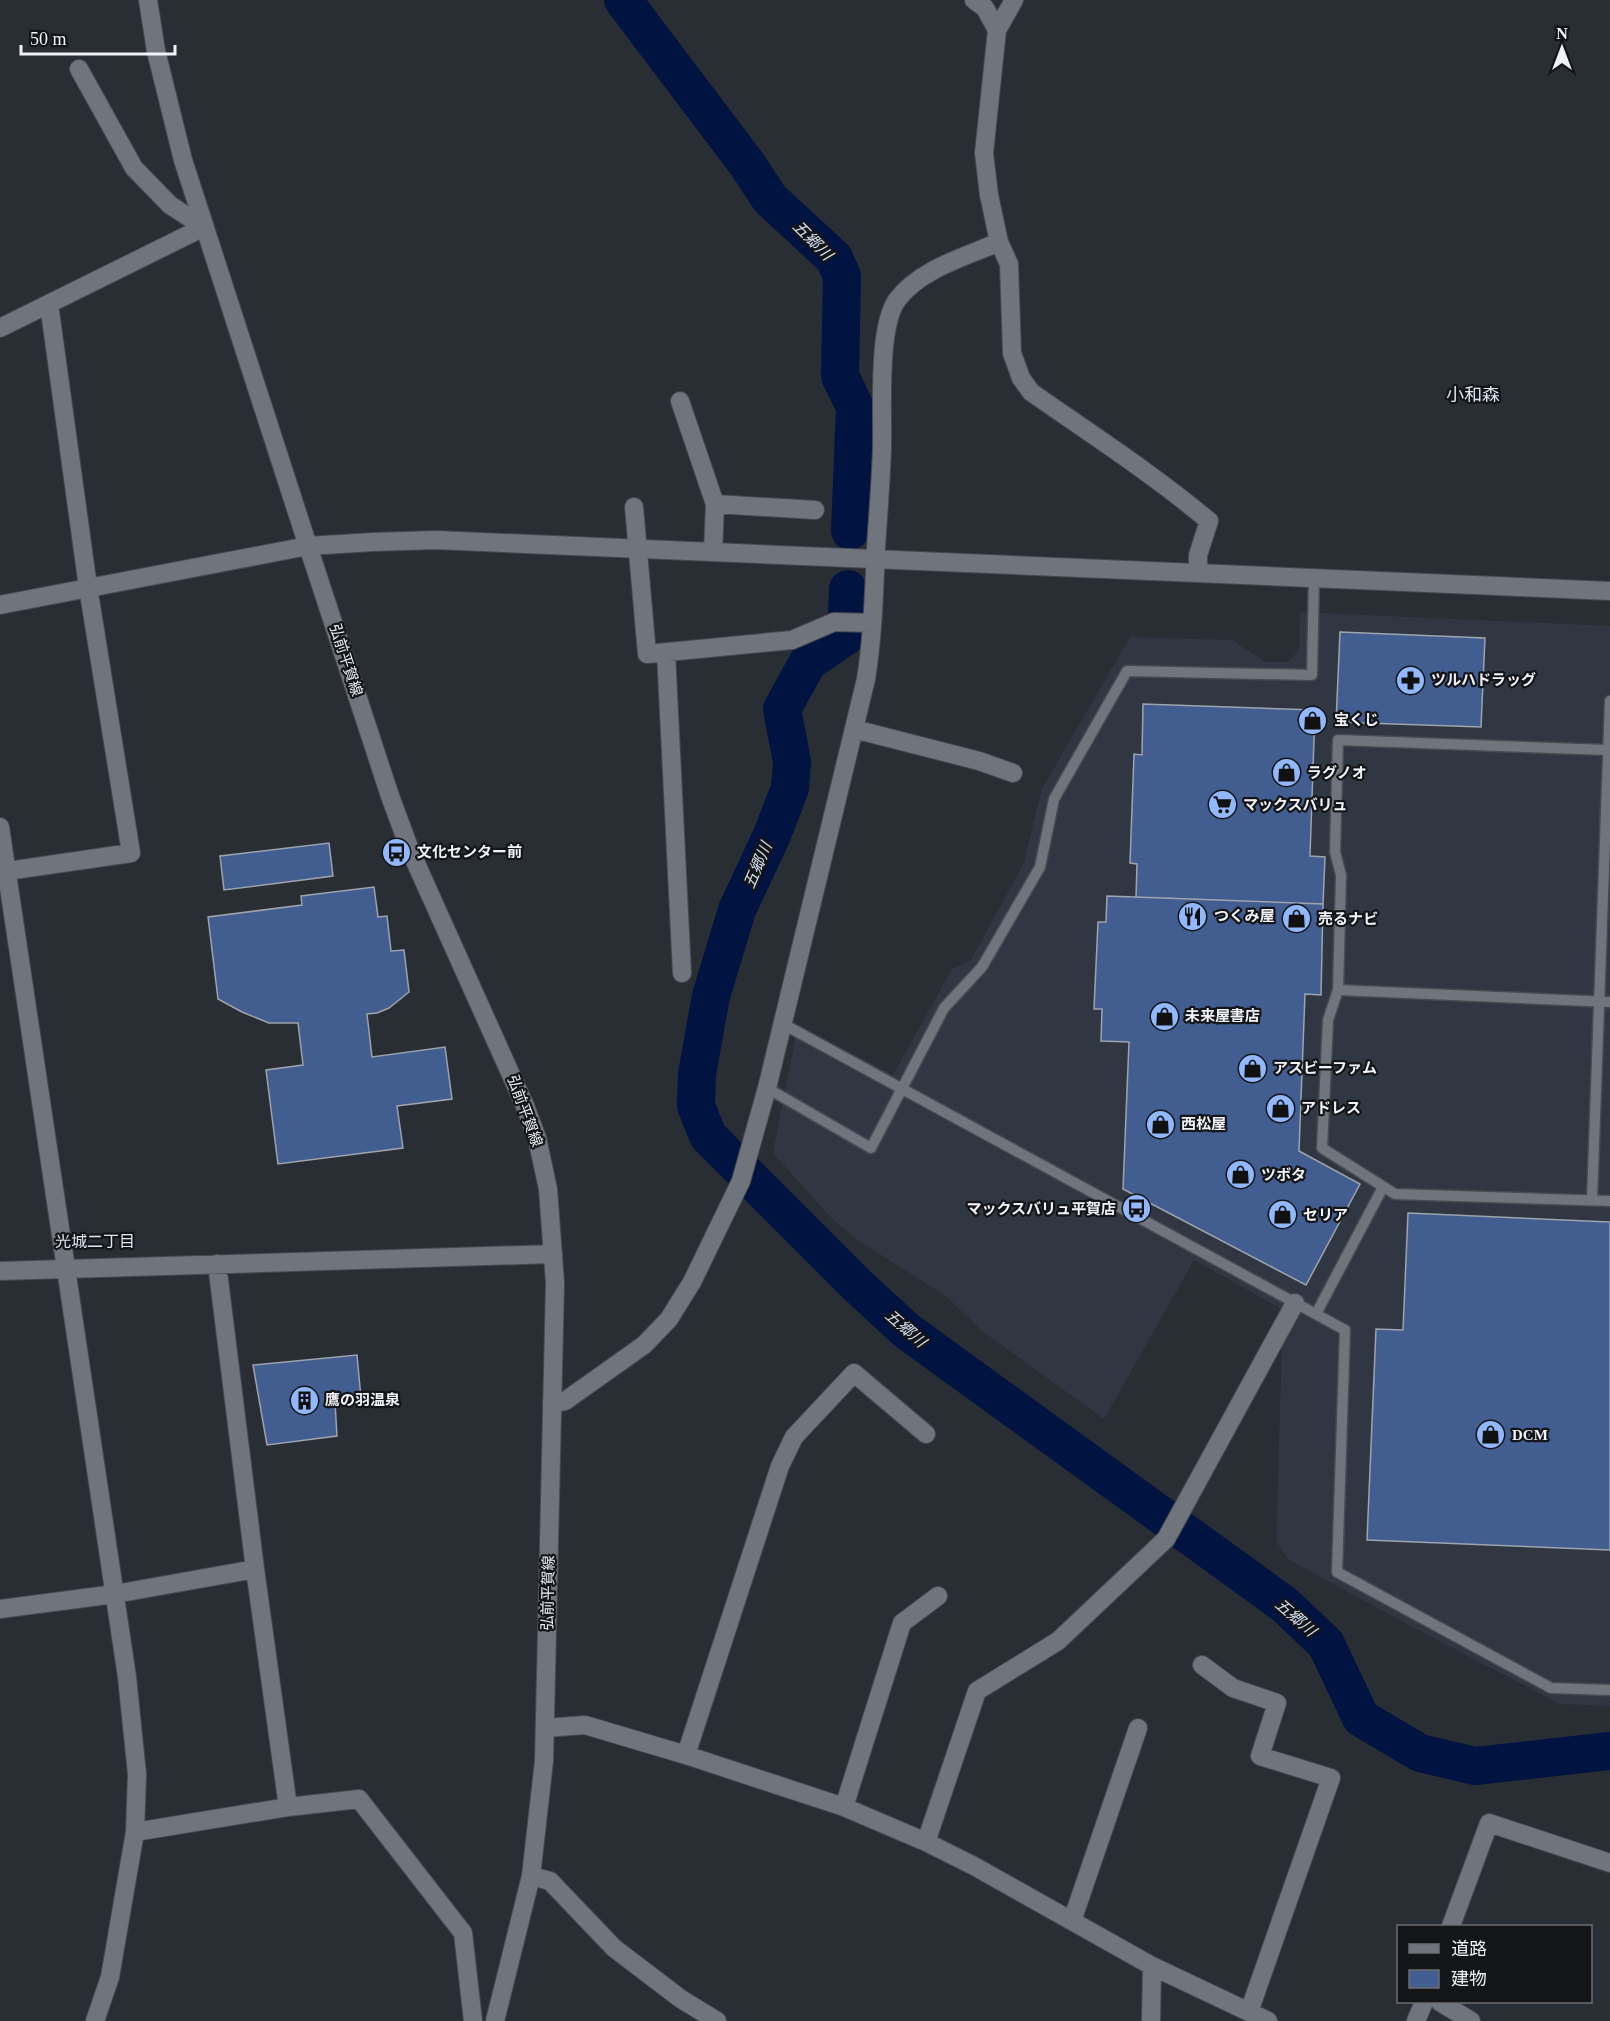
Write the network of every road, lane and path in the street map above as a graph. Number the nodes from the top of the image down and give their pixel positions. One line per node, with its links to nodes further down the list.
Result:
1 (148, 0): 6 (street, 弘前平賀線)
2 (974, 0): 4 (street)
3 (1014, 0): 4 (street)
4 (997, 30): 7 (street)
5 (80, 69): 6 (street)
6 (204, 227): 8 (street); 14 (street, 弘前平賀線)
7 (999, 242): 17 (street); 18 (street)
8 (49, 304): 9 (street); 20 (street)
9 (0, 328)
10 (680, 401): 11 (street)
11 (715, 504): 13 (street); 16 (street)
12 (634, 507): 15 (street)
13 (815, 510)
14 (308, 546): 15 (street); 20 (street); 40 (street, 弘前平賀線)
15 (638, 549): 16 (street); 24 (street)
16 (713, 552): 17 (street)
17 (876, 559): 18 (street); 23 (street)
18 (1198, 573): 19 (street)
19 (1314, 578): 21 (street); 36 (lane)
20 (88, 588): 22 (street); 30 (street)
21 (1610, 591)
22 (0, 604)
23 (865, 623): 24 (street); 26 (street)
24 (666, 653): 31 (street)
25 (1610, 701): 27 (lane)
26 (854, 729): 28 (street); 34 (street)
27 (1608, 750): 32 (lane); 33 (lane)
28 (1013, 773)
29 (0, 826): 30 (street)
30 (3, 872): 42 (street)
31 (682, 973)
32 (1338, 990): 33 (lane); 37 (lane)
33 (1605, 1002): 38 (lane)
34 (783, 1024): 35 (street); 36 (lane)
35 (767, 1088): 36 (lane); 46 (street)
36 (902, 1089): 44 (lane)
37 (1383, 1187): 38 (lane); 45 (lane)
38 (1592, 1200): 39 (lane)
39 (1610, 1200)
40 (554, 1254): 41 (street); 46 (street, 弘前平賀線)
41 (217, 1264): 42 (street); 48 (street)
42 (66, 1268): 43 (street); 49 (street)
43 (0, 1271)
44 (1295, 1303): 45 (lane); 60 (street)
45 (1316, 1314): 53 (lane)
46 (552, 1403): 54 (street, 弘前平賀線)
47 (926, 1434): 56 (street)
48 (255, 1569): 49 (street); 58 (street)
49 (115, 1594): 51 (street); 59 (street)
50 (938, 1596): 57 (street)
51 (0, 1609)
52 (1202, 1665): 68 (street)
53 (1610, 1690)
54 (545, 1728): 56 (street); 62 (street, 弘前平賀線)
55 (1138, 1728): 63 (street)
56 (686, 1755): 57 (street)
57 (844, 1807): 60 (street)
58 (288, 1808): 59 (street); 70 (street)
59 (135, 1832): 69 (street)
60 (926, 1842): 63 (street)
61 (1610, 1863): 64 (street)
62 (531, 1876): 71 (street, 弘前平賀線); 72 (street)
63 (1072, 1921): 65 (street)
64 (1451, 1925)
65 (1152, 1966): 68 (street); 73 (street)
66 (1423, 2003): 75 (street)
67 (1443, 2003): 76 (street)
68 (1249, 2012): 74 (street)
69 (94, 2021)
70 (473, 2021)
71 (495, 2021)
72 (717, 2021)
73 (1151, 2021)
74 (1268, 2021)
75 (1416, 2021)
76 (1471, 2021)

